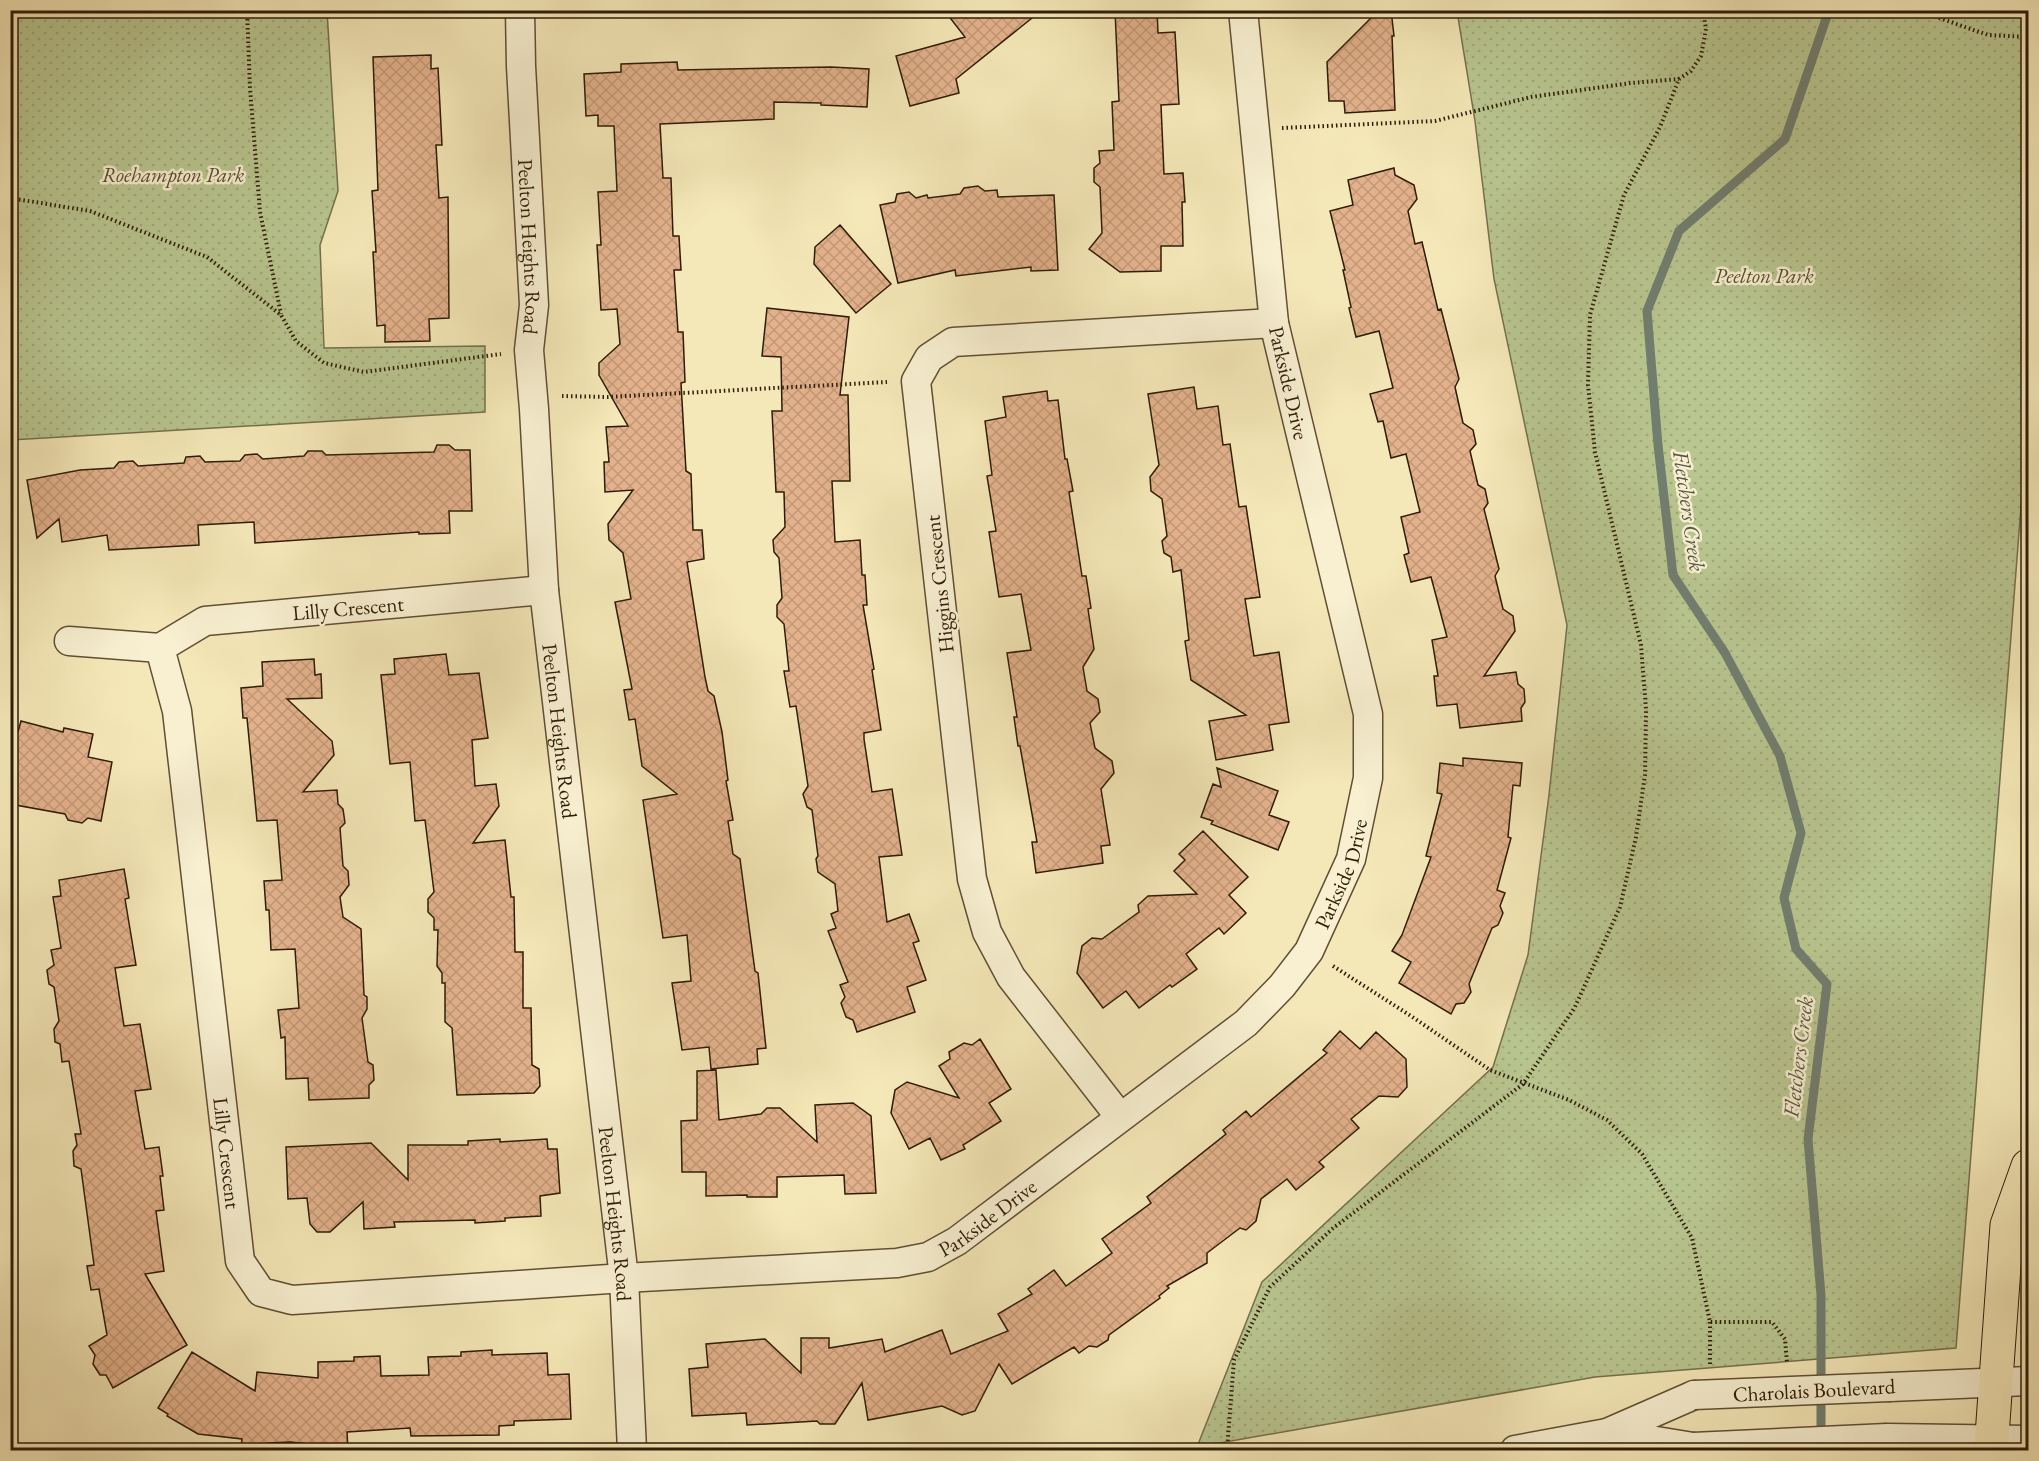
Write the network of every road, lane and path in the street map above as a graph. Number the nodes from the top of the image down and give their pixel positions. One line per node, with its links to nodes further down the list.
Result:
1 (247, 10): 10 (path)
2 (520, 10): 12 (street, Peelton Heights Road)
3 (1243, 10): 8 (street, Parkside Drive)
4 (1703, 10): 7 (path)
5 (1922, 11): 6 (path)
6 (2028, 37)
7 (1679, 79): 8 (path); 19 (path)
8 (1254, 130): 11 (street, Parkside Drive)
9 (10, 198): 10 (path)
10 (281, 315): 12 (path)
11 (1274, 323): 13 (street); 18 (street, Parkside Drive)
12 (529, 350): 15 (street, Peelton Heights Road)
13 (916, 381): 14 (path); 20 (street, Higgins Crescent)
14 (558, 396)
15 (544, 590): 17 (street, Lilly Crescent); 22 (street, Peelton Heights Road)
16 (69, 641): 17 (street)
17 (160, 648): 22 (street, Lilly Crescent)
18 (1310, 951): 19 (path); 20 (street, Parkside Drive)
19 (1524, 1084): 23 (path); 32 (path)
20 (1120, 1117): 22 (street, Parkside Drive)
21 (2028, 1166): 25 (main road)
22 (624, 1278): 31 (street, Peelton Heights Road)
23 (1710, 1322): 24 (path); 27 (path)
24 (1788, 1373)
25 (1996, 1381): 26 (street, Charolais Boulevard); 27 (street, Charolais Boulevard, bridge); 30 (main road)
26 (2028, 1381)
27 (1705, 1395): 28 (street, Charolais Boulevard)
28 (1607, 1433): 30 (street, Charolais Boulevard, bridge); 33 (street, Charolais Boulevard)
29 (2028, 1440): 30 (street, Charolais Boulevard)
30 (1991, 1445)
31 (632, 1450)
32 (1227, 1450)
33 (1515, 1450)

